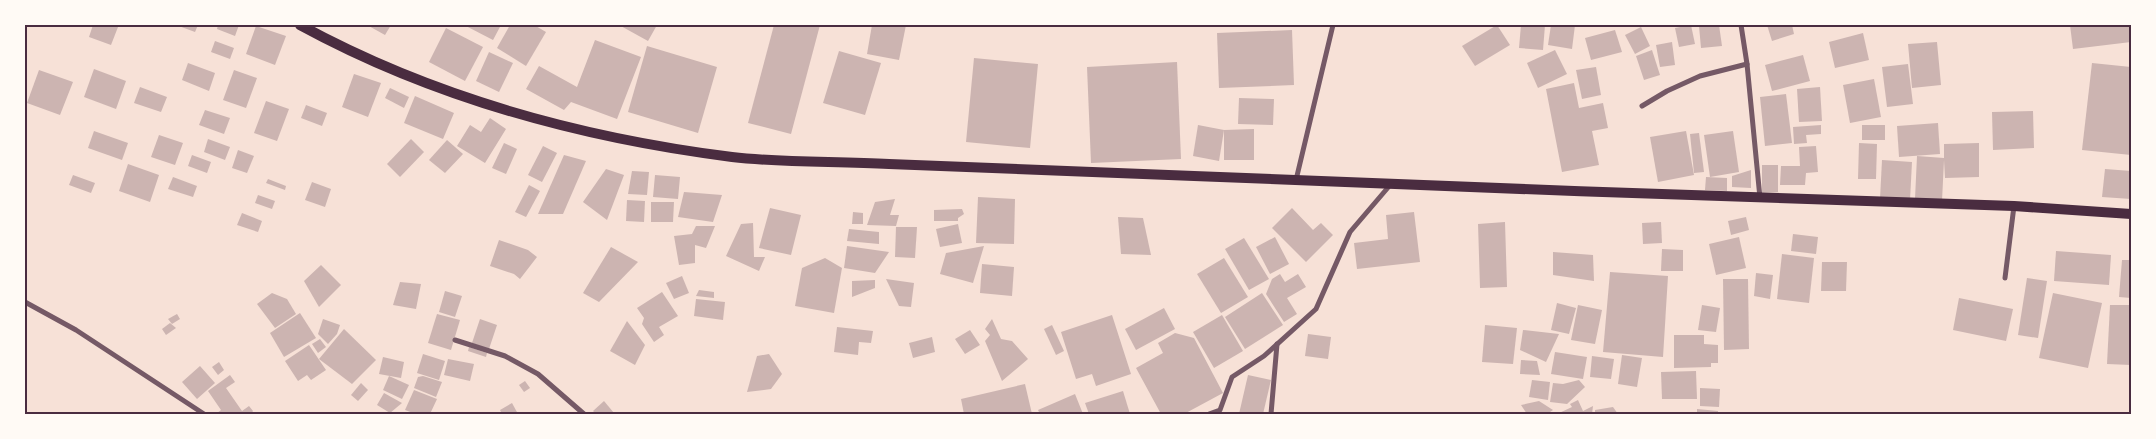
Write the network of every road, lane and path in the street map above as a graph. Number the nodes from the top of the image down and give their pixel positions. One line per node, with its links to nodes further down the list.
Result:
1 (300, 25): 6 (main road)
2 (1332, 25): 6 (street)
3 (1741, 25): 4 (street)
4 (1747, 64): 5 (street); 8 (street)
5 (1642, 106)
6 (1296, 181): 7 (main road)
7 (1391, 184): 8 (main road); 14 (street)
8 (1760, 198): 9 (main road)
9 (2014, 206): 10 (main road); 11 (street)
10 (2131, 214)
11 (2005, 278)
12 (25, 302): 15 (street)
13 (455, 340): 16 (street)
14 (1278, 344): 17 (street); 18 (street)
15 (204, 414)
16 (584, 414)
17 (1209, 414)
18 (1271, 414)

